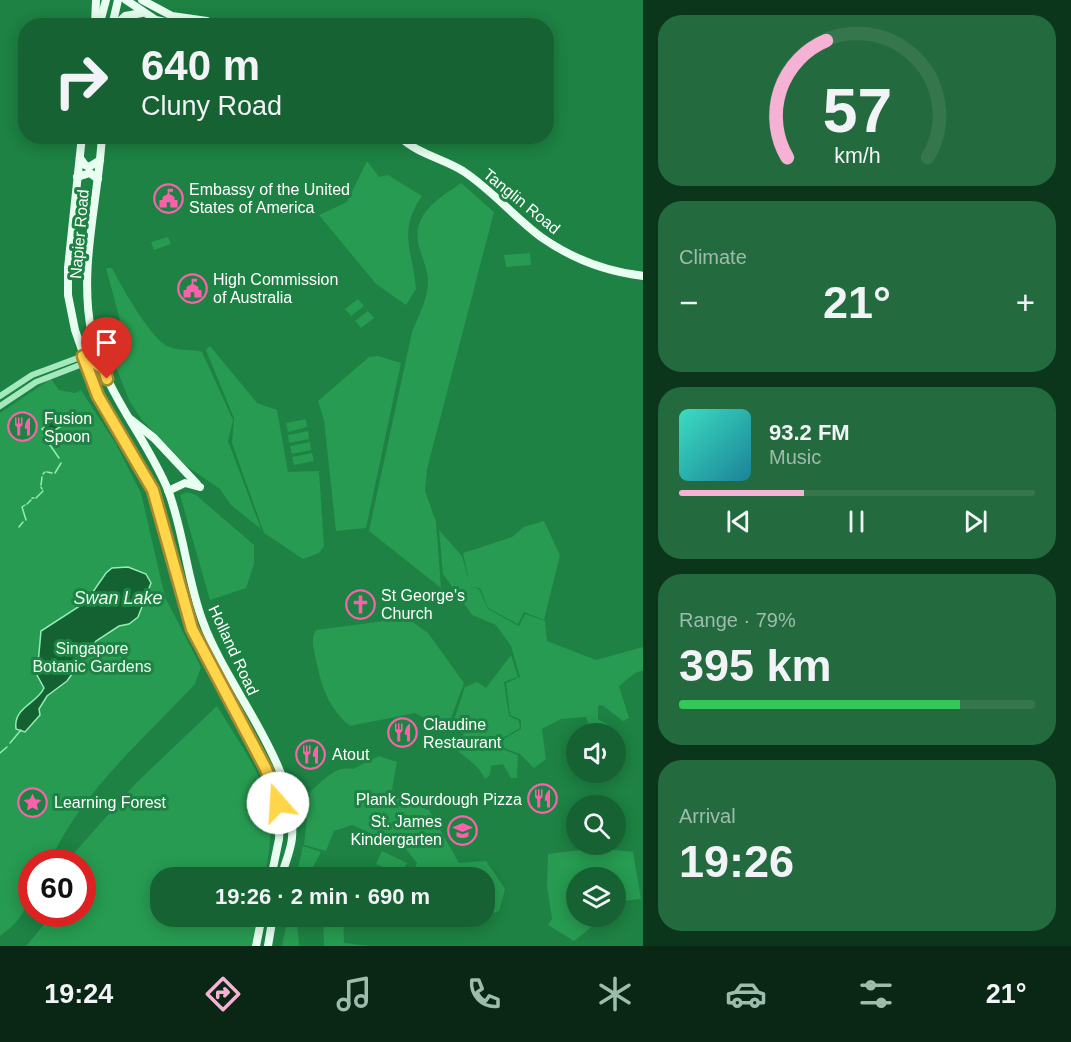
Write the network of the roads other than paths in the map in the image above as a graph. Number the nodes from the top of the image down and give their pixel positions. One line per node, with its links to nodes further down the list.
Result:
1 (96, 0): 7 (main road)
2 (106, 0): 8 (main road)
3 (118, 0): 9 (main road)
4 (126, 0): 6 (main road)
5 (143, 0): 12 (main road)
6 (142, 13): 10 (main road); 11 (main road)
7 (97, 18)
8 (100, 18)
9 (115, 18)
10 (123, 18)
11 (154, 18)
12 (186, 18)
13 (81, 144): 16 (main road, Napier Road)
14 (101, 144): 17 (main road, Napier Road)
15 (408, 144): 20 (main road, Tanglin Road)
16 (80, 158): 17 (main road); 18 (main road, Napier Road)
17 (100, 160): 19 (main road, Napier Road)
18 (77, 177): 19 (main road); 22 (main road, Napier Road)
19 (98, 179): 21 (main road, Napier Road)
20 (643, 275)
21 (95, 344): 22 (street); 23 (main road, Napier Road)
22 (86, 359): 23 (street); 24 (street); 25 (street); 28 (main road, Holland Road)
23 (104, 369): 26 (main road, Holland Road)
24 (0, 396)
25 (0, 406)
26 (129, 418): 27 (main road, Holland Road); 27 (main road)
27 (168, 491): 29 (main road, Holland Road)
28 (273, 867)
29 (284, 867)
30 (260, 927): 32 (main road)
31 (271, 927): 33 (main road)
32 (256, 946)
33 (268, 946)

